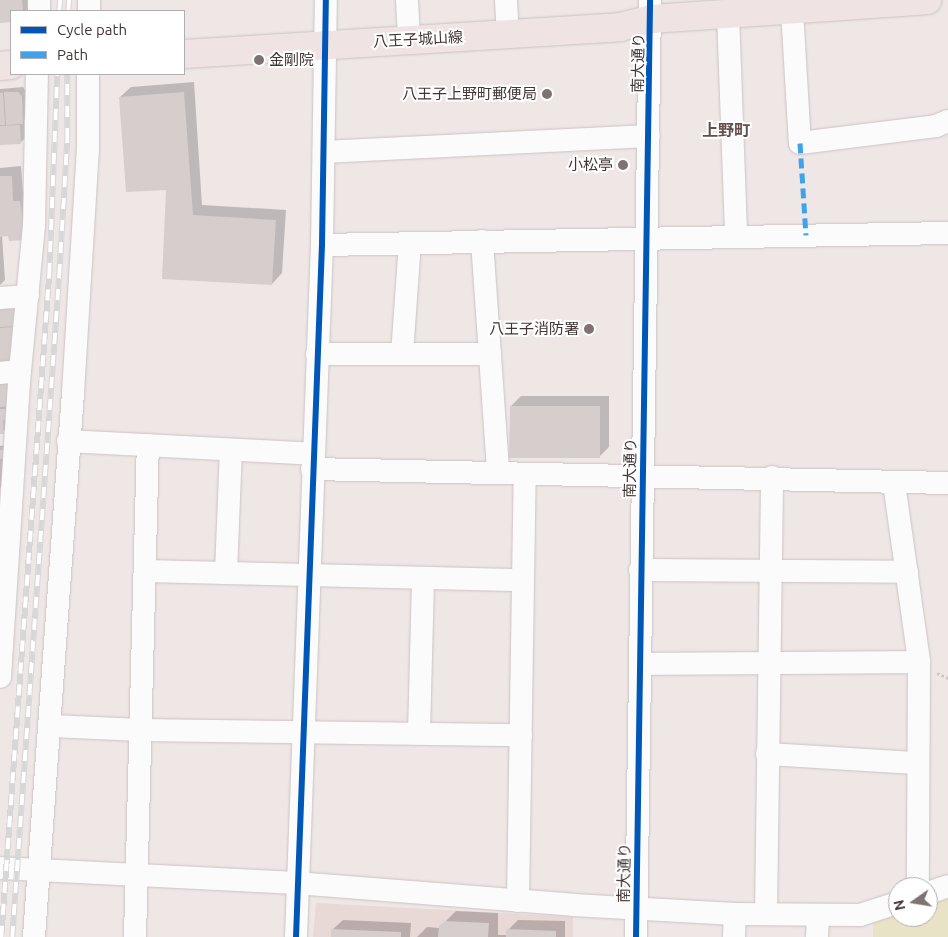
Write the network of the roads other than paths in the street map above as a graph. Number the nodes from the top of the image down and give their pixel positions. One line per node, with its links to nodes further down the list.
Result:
1 (326, 0): 8 (street)
2 (927, 0): 3 (main road, 八王子城山線)
3 (780, 7): 5 (main road, 八王子城山線); 13 (street)
4 (650, 10): 5 (main road, 八王子城山線); 6 (main road, 八王子城山線); 14 (street, 南大通り)
5 (728, 14): 17 (street)
6 (507, 18): 7 (main road, 八王子城山線)
7 (408, 22): 8 (main road, 八王子城山線)
8 (326, 37): 9 (main road, 八王子城山線); 10 (main road, 八王子城山線); 15 (street)
9 (185, 39)
10 (185, 54)
11 (37, 75): 22 (street)
12 (88, 75): 28 (street)
13 (948, 121)
14 (649, 136): 15 (street); 18 (street, 南大通り)
15 (324, 152): 21 (street)
16 (948, 233): 17 (street)
17 (736, 236): 18 (street)
18 (645, 237): 19 (street); 36 (street, 南大通り)
19 (482, 241): 20 (street); 26 (street)
20 (410, 243): 21 (street); 25 (street)
21 (322, 245): 24 (street)
22 (28, 296): 23 (street); 27 (street)
23 (0, 298)
24 (317, 354): 25 (street); 32 (street)
25 (402, 354): 26 (street)
26 (490, 354): 33 (street)
27 (10, 372): 29 (street)
28 (68, 441): 30 (street); 53 (street)
29 (8, 445): 39 (street)
30 (148, 445): 31 (street); 42 (street)
31 (231, 450): 32 (street); 43 (street)
32 (312, 462): 33 (street); 45 (street)
33 (498, 472): 34 (street)
34 (525, 475): 36 (street); 47 (street)
35 (772, 477): 36 (street); 37 (street); 41 (street)
36 (643, 478): 40 (street, 南大通り)
37 (894, 483): 38 (street); 44 (street)
38 (948, 483)
39 (6, 500): 48 (street)
40 (640, 570): 41 (street); 50 (street, 南大通り)
41 (771, 570): 44 (street); 49 (street)
42 (144, 571): 43 (street); 54 (street)
43 (226, 572): 45 (street)
44 (907, 572): 51 (street)
45 (307, 575): 46 (street); 55 (street)
46 (423, 578): 47 (street); 56 (street)
47 (522, 580): 57 (street)
48 (3, 617): 52 (street)
49 (768, 662): 50 (street); 51 (street); 58 (street)
50 (640, 664): 67 (street, 南大通り)
51 (922, 666): 59 (street)
52 (0, 677)
53 (51, 726): 54 (street); 61 (street)
54 (141, 730): 55 (street); 62 (street)
55 (301, 730): 56 (street); 64 (street)
56 (419, 733): 57 (street)
57 (521, 735): 65 (street)
58 (767, 754): 59 (street); 69 (street)
59 (916, 763): 63 (street)
60 (0, 868): 61 (street)
61 (39, 870): 62 (street); 71 (street)
62 (136, 873): 64 (street); 72 (street)
63 (918, 877)
64 (296, 883): 65 (street); 73 (street)
65 (518, 901): 67 (street)
66 (888, 906): 70 (street)
67 (636, 909): 68 (street); 74 (street, 南大通り)
68 (735, 914): 69 (street); 75 (street)
69 (766, 914): 70 (street)
70 (818, 927)
71 (34, 937)
72 (135, 937)
73 (296, 937)
74 (636, 937)
75 (734, 937)

